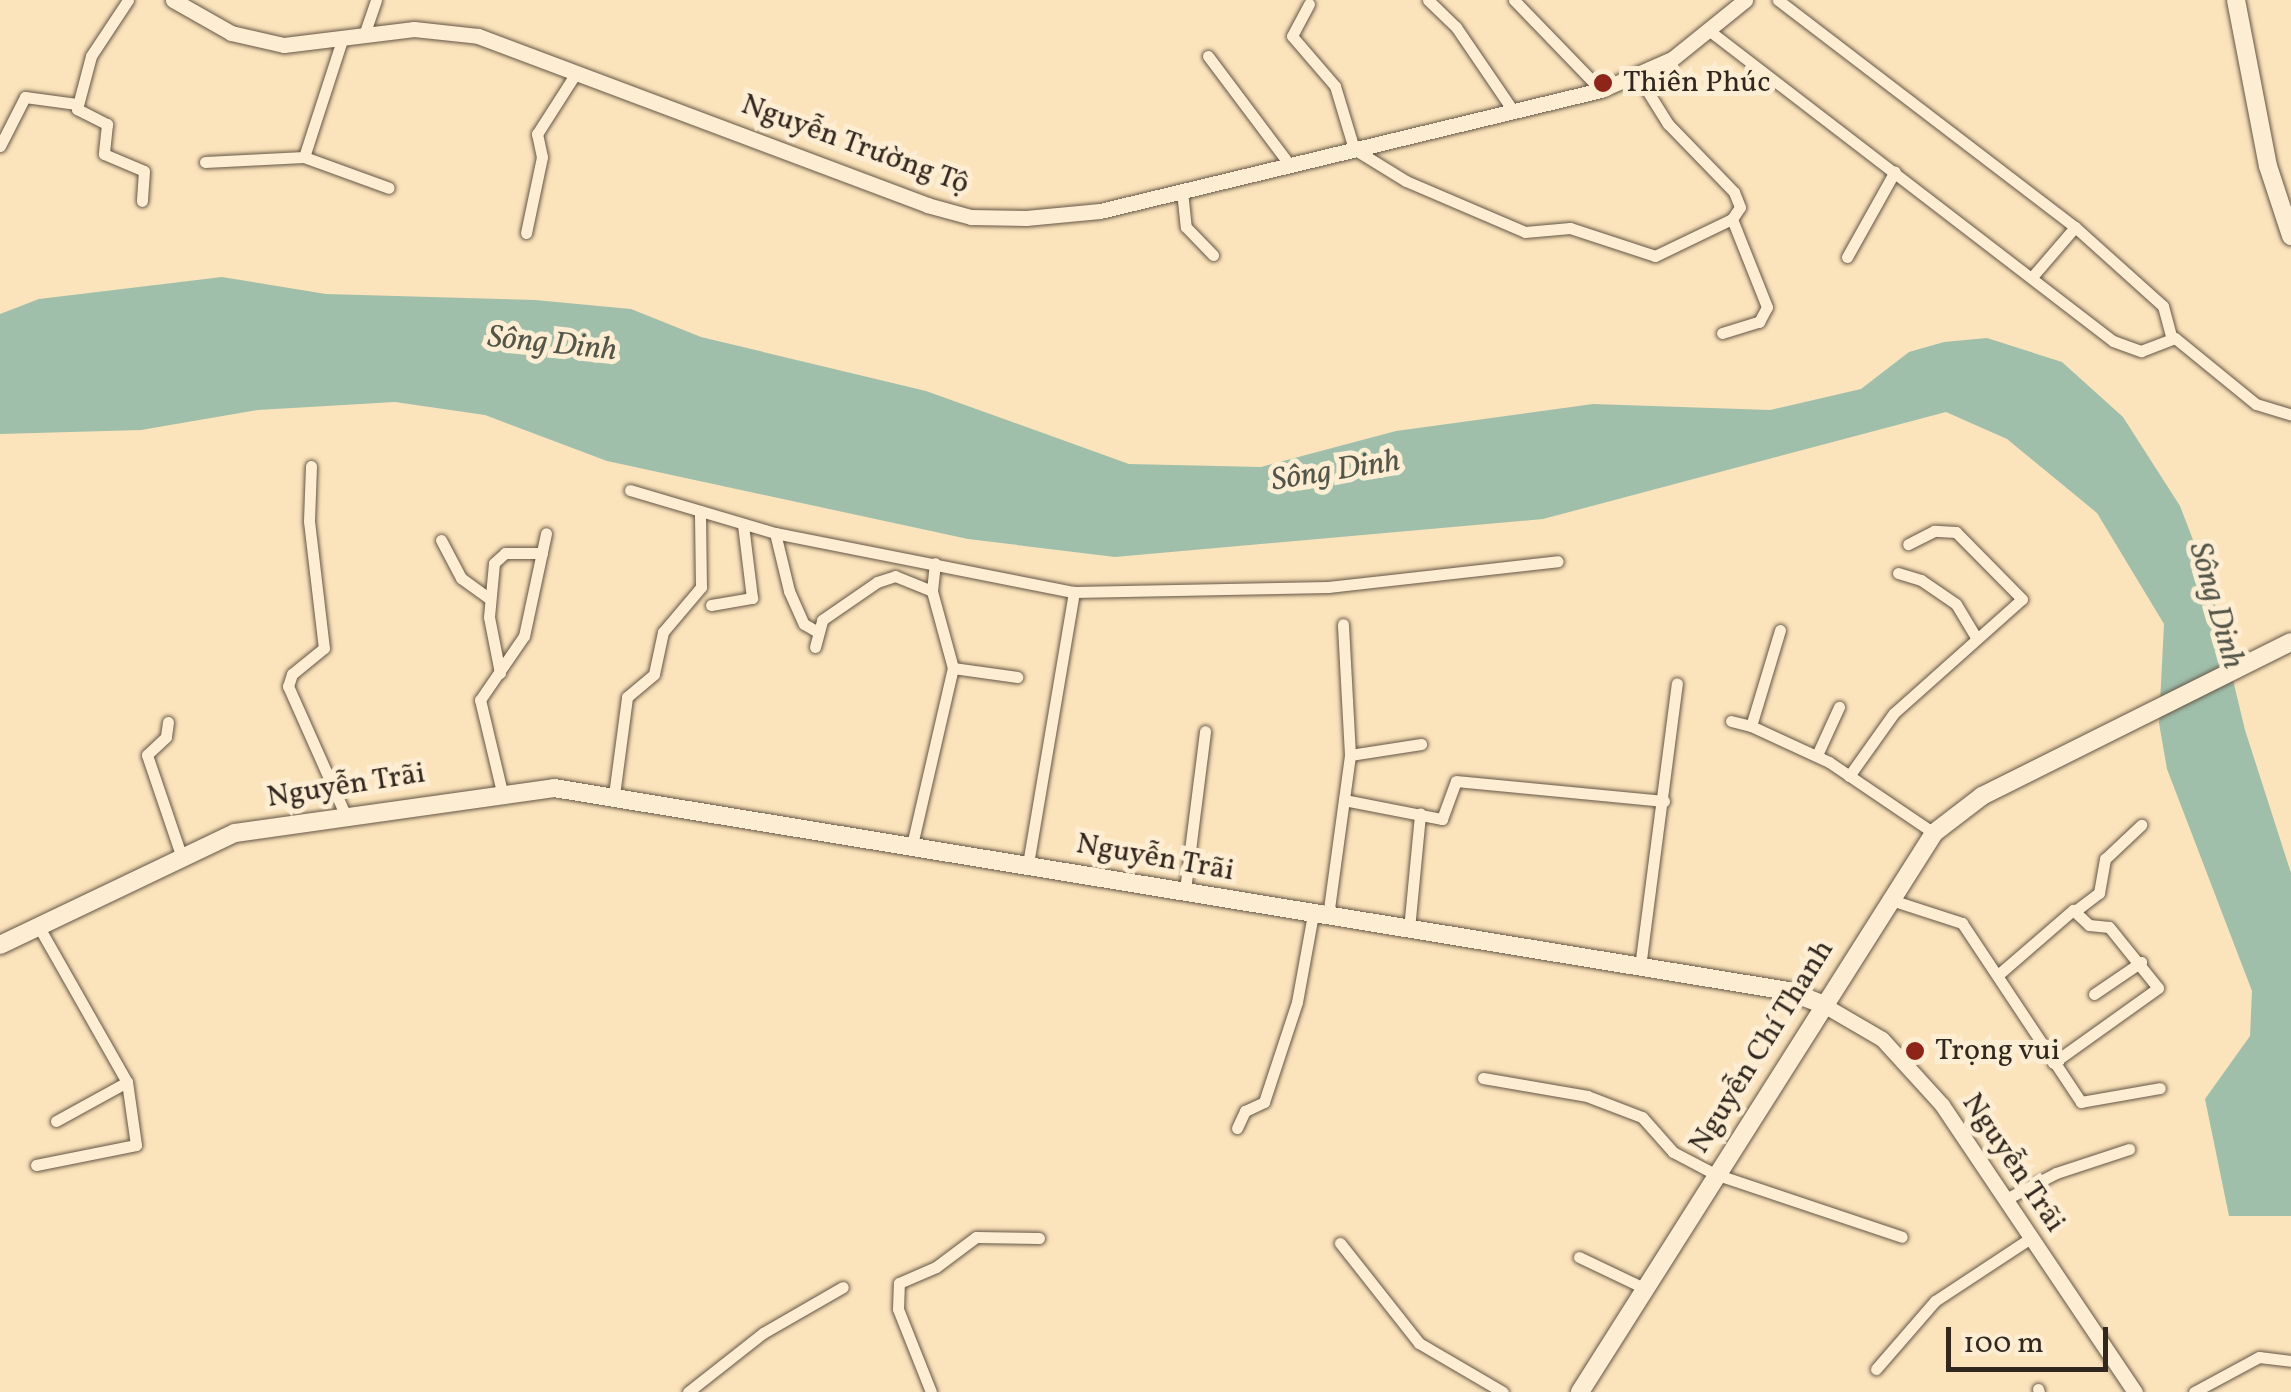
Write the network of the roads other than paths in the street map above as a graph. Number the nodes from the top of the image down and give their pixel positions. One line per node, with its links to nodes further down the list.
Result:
1 (128, 0): 17 (street)
2 (173, 0): 12 (street, Nguyễn Trường Tộ)
3 (376, 0): 11 (street)
4 (1428, 0): 18 (street)
5 (1514, 0): 16 (street)
6 (1746, 0): 10 (street, Nguyễn Trường Tộ)
7 (1778, 0): 30 (street)
8 (2236, 0): 26 (main road)
9 (1309, 4): 20 (street)
10 (1711, 32): 15 (street, Nguyễn Trường Tộ); 24 (street)
11 (364, 35): 12 (street, Nguyễn Trường Tộ); 14 (street, Nguyễn Trường Tộ)
12 (343, 38): 21 (street)
13 (1208, 56): 23 (street)
14 (576, 73): 27 (street, Nguyễn Trường Tộ); 31 (street)
15 (1638, 76): 16 (street, Nguyễn Trường Tộ); 29 (street)
16 (1601, 90): 18 (street, Nguyễn Trường Tộ)
17 (77, 104): 19 (street); 28 (street)
18 (1514, 112): 20 (street, Nguyễn Trường Tộ)
19 (0, 146)
20 (1354, 150): 23 (street, Nguyễn Trường Tộ); 29 (street)
21 (304, 158): 22 (street); 25 (street)
22 (205, 162)
23 (1289, 164): 27 (street, Nguyễn Trường Tộ)
24 (1895, 171): 34 (street); 35 (street)
25 (389, 188)
26 (2283, 190): 32 (main road)
27 (1182, 191): 33 (street)
28 (142, 201)
29 (1732, 219): 36 (street)
30 (2075, 227): 35 (street); 37 (street)
31 (526, 233)
32 (2291, 236)
33 (1213, 255)
34 (1847, 257)
35 (2032, 277): 37 (street)
36 (1722, 333)
37 (2170, 336): 38 (street)
38 (2291, 415)
39 (311, 466): 78 (street)
40 (630, 490): 41 (street)
41 (700, 511): 42 (street); 75 (street)
42 (743, 525): 43 (street); 54 (street)
43 (775, 533): 49 (street); 57 (street)
44 (546, 534): 47 (street)
45 (441, 540): 53 (street)
46 (1908, 544): 58 (street)
47 (542, 553): 53 (street); 62 (street)
48 (1558, 561): 52 (street)
49 (935, 563): 51 (street); 52 (street)
50 (1898, 573): 58 (street)
51 (932, 591): 57 (street); 61 (street)
52 (1074, 592): 84 (street)
53 (490, 598): 62 (street)
54 (712, 604)
55 (1343, 624): 71 (street)
56 (1780, 630): 68 (street)
57 (816, 631): 60 (street)
58 (1975, 636): 73 (street)
59 (2291, 642): 81 (main road, Nguyễn Chí Thanh)
60 (815, 646)
61 (952, 668): 63 (street); 82 (street)
62 (500, 673): 74 (street)
63 (1018, 677)
64 (1677, 683): 77 (street)
65 (1840, 707): 72 (street)
66 (1731, 721): 68 (street)
67 (168, 722): 83 (street)
68 (1751, 726): 72 (street)
69 (1205, 731): 85 (street)
70 (1421, 744): 71 (street)
71 (1350, 755): 76 (street)
72 (1817, 755): 73 (street)
73 (1850, 776): 81 (street)
74 (502, 792): 75 (main road, Nguyễn Trãi); 78 (main road, Nguyễn Trãi)
75 (614, 795): 82 (main road, Nguyễn Trãi)
76 (1344, 800): 79 (street); 88 (street)
77 (1664, 802): 79 (street); 93 (street)
78 (345, 814): 83 (main road, Nguyễn Trãi)
79 (1420, 814): 89 (street)
80 (2141, 824): 87 (street)
81 (1934, 833): 86 (main road, Nguyễn Chí Thanh)
82 (912, 845): 84 (main road, Nguyễn Trãi)
83 (182, 858): 90 (main road, Nguyễn Trãi)
84 (1028, 864): 85 (main road, Nguyễn Trãi)
85 (1185, 890): 88 (main road, Nguyễn Trãi)
86 (1887, 899): 94 (street); 96 (main road, Nguyễn Chí Thanh)
87 (2075, 911): 92 (street); 94 (street)
88 (1321, 915): 89 (main road, Nguyễn Trãi); 102 (street)
89 (1408, 929): 93 (main road, Nguyễn Trãi)
90 (40, 930): 91 (main road, Nguyễn Trãi); 99 (street)
91 (0, 945)
92 (2142, 962): 95 (street); 97 (street)
93 (1640, 968): 96 (main road, Nguyễn Trãi)
94 (1999, 974): 97 (street)
95 (2094, 994)
96 (1822, 1004): 105 (main road, Nguyễn Chí Thanh); 106 (street, Nguyễn Trãi)
97 (2053, 1063): 100 (street)
98 (1484, 1078): 105 (street)
99 (127, 1082): 101 (street); 104 (street)
100 (2160, 1088)
101 (56, 1121)
102 (1237, 1128)
103 (2129, 1150): 106 (street)
104 (36, 1165)
105 (1715, 1174): 107 (street); 113 (main road, Nguyễn Chí Thanh)
106 (2008, 1198): 108 (street, Nguyễn Trãi)
107 (1902, 1237)
108 (2032, 1237): 115 (street); 120 (street, Nguyễn Trãi)
109 (1040, 1238): 117 (street)
110 (1340, 1243): 118 (street)
111 (1579, 1257): 113 (street)
112 (844, 1287): 116 (street)
113 (1644, 1288): 119 (main road, Nguyễn Chí Thanh)
114 (2291, 1361): 121 (street)
115 (1876, 1369)
116 (688, 1392)
117 (931, 1392)
118 (1503, 1392)
119 (1580, 1392)
120 (2135, 1392)
121 (2194, 1392)

